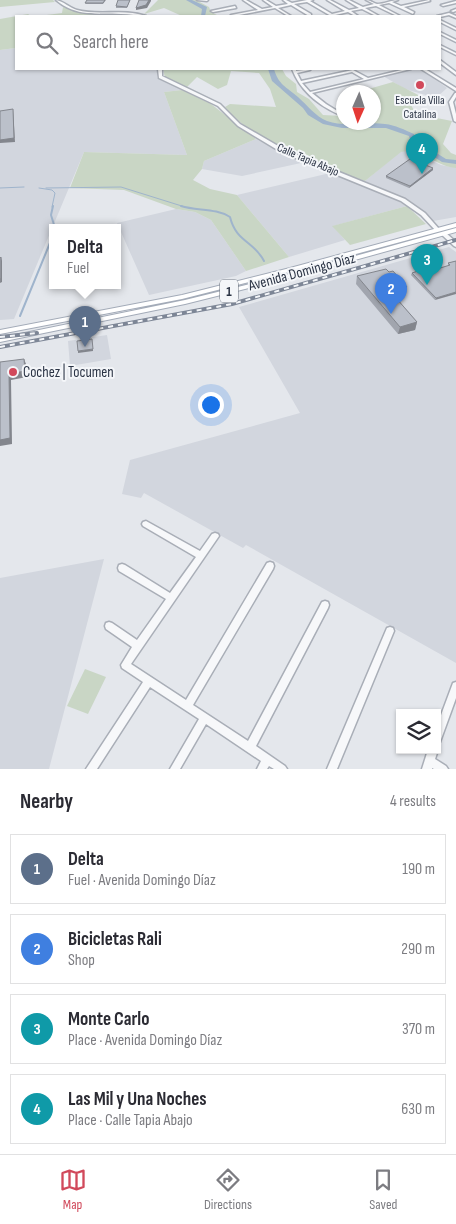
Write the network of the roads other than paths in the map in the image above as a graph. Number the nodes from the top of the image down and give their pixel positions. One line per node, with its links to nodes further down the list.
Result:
1 (57, 0): 29 (street)
2 (198, 0): 3 (street)
3 (206, 0)
4 (244, 0): 24 (street)
5 (264, 0): 20 (street)
6 (284, 0): 16 (street)
7 (308, 0): 16 (street); 33 (street)
8 (328, 0): 25 (street)
9 (347, 0): 22 (street)
10 (367, 0): 17 (street)
11 (398, 0): 12 (street)
12 (389, 1): 17 (street); 21 (street)
13 (429, 1): 21 (street)
14 (456, 1): 18 (street)
15 (228, 3): 19 (street); 23 (street)
16 (291, 4): 20 (street); 32 (street)
17 (376, 5): 22 (street); 37 (street)
18 (443, 5)
19 (235, 7): 23 (street); 27 (street)
20 (276, 7): 24 (street); 31 (street)
21 (402, 7): 26 (street)
22 (362, 8): 25 (street); 36 (street)
23 (212, 9)
24 (260, 10): 27 (street); 28 (street)
25 (347, 11): 34 (street); 35 (street)
26 (413, 12)
27 (244, 13): 30 (street)
28 (264, 13)
29 (131, 15)
30 (235, 15)
31 (288, 15)
32 (310, 15)
33 (331, 15)
34 (336, 15)
35 (355, 15)
36 (376, 15)
37 (397, 15)
38 (441, 16): 39 (street)
39 (456, 18)
40 (441, 22): 41 (street)
41 (456, 29)
42 (441, 34): 43 (street)
43 (456, 43): 44 (street)
44 (441, 47): 45 (street)
45 (456, 54)
46 (441, 62): 51 (street)
47 (160, 70): 62 (street, Calle Tapia Abajo)
48 (406, 70): 52 (street)
49 (425, 70): 54 (street)
50 (295, 71): 53 (street)
51 (456, 74)
52 (367, 79): 53 (street); 55 (street)
53 (300, 82): 55 (street)
54 (456, 90)
55 (309, 93): 57 (street)
56 (456, 94): 58 (street)
57 (336, 113)
58 (454, 114): 59 (street)
59 (456, 121)
60 (456, 225): 62 (main road, Avenida Domingo Díaz / 1)
61 (456, 230): 62 (main road, Avenida Domingo Díaz / 1)
62 (441, 232): 63 (street); 64 (main road, Avenida Domingo Díaz / 1); 65 (main road, Avenida Domingo Díaz / 1)
63 (456, 244)
64 (0, 332)
65 (0, 340)
66 (146, 524): 68 (street)
67 (216, 536): 68 (street)
68 (201, 556): 71 (street)
69 (270, 566): 78 (street)
70 (122, 568): 71 (street)
71 (171, 598): 75 (street)
72 (325, 605): 81 (street)
73 (109, 626): 75 (street)
74 (390, 630): 88 (street)
75 (138, 646): 76 (street)
76 (148, 682): 78 (street); 84 (street)
77 (455, 693): 80 (street)
78 (186, 706): 79 (street)
79 (205, 718): 81 (street); 85 (street)
80 (441, 729)
81 (250, 747): 82 (street)
82 (267, 759): 86 (street); 87 (street)
83 (428, 765): 89 (street)
84 (91, 769)
85 (175, 769)
86 (262, 769)
87 (282, 769)
88 (332, 769)
89 (443, 769)

